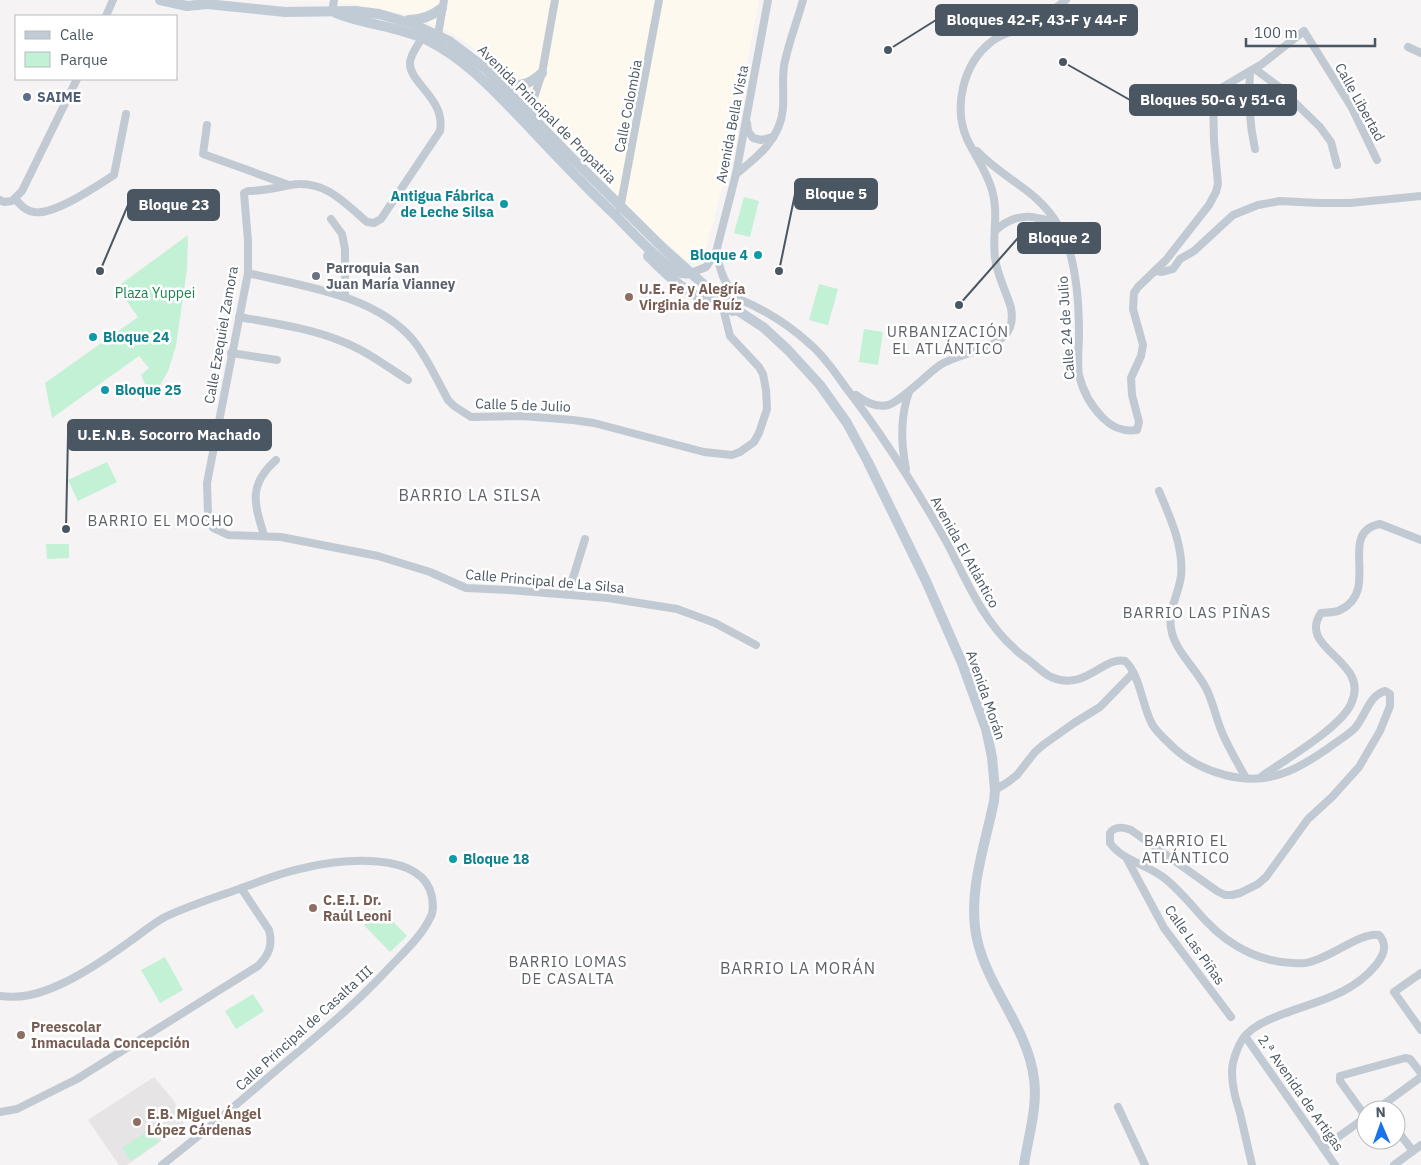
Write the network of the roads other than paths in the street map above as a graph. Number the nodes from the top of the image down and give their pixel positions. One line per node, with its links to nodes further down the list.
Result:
1 (113, 0): 13 (street)
2 (160, 0): 9 (main road, Avenida Principal de Propatria)
3 (334, 0): 12 (street)
4 (554, 0): 22 (street)
5 (660, 0): 39 (street, Calle Colombia)
6 (768, 0): 26 (street, Avenida Bella Vista)
7 (803, 0): 29 (street)
8 (1066, 0): 30 (street)
9 (202, 2): 10 (main road, Avenida Principal de Propatria)
10 (224, 3): 12 (main road, Avenida Principal de Propatria)
11 (443, 4): 14 (main road); 17 (street)
12 (332, 12): 14 (main road, Avenida Principal de Propatria); 16 (main road, Avenida Principal de Propatria)
13 (106, 15)
14 (398, 19): 17 (main road, Avenida Principal de Propatria)
15 (1304, 31): 20 (street, Calle 24 de Julio); 32 (street, Calle Libertad)
16 (422, 38): 17 (main road, Avenida Principal de Propatria); 35 (street)
17 (436, 39): 21 (main road, Avenida Principal de Propatria)
18 (1408, 46): 19 (street)
19 (1421, 54)
20 (1252, 70): 31 (street); 33 (street); 45 (street, Calle 24 de Julio)
21 (482, 72): 23 (main road, Avenida Principal de Propatria); 27 (main road, Avenida Principal de Propatria)
22 (542, 73): 23 (main road); 27 (street)
23 (496, 79): 27 (main road, Avenida Principal de Propatria)
24 (78, 80): 38 (street)
25 (126, 114): 38 (street)
26 (746, 114): 29 (street); 34 (street, Avenida Bella Vista)
27 (526, 118): 39 (main road, Avenida Principal de Propatria)
28 (207, 125): 35 (street)
29 (775, 137): 34 (street)
30 (972, 146): 41 (street, Calle 24 de Julio); 43 (street)
31 (1255, 149)
32 (1377, 160)
33 (1337, 165)
34 (736, 174): 44 (street, Avenida Bella Vista)
35 (290, 185): 46 (street, Calle Ezequiel Zamora)
36 (1420, 195): 45 (street)
37 (0, 200): 38 (street)
38 (14, 200)
39 (618, 211): 42 (main road, Avenida Principal de Propatria); 47 (main road, Avenida Principal de Propatria)
40 (331, 219): 51 (street)
41 (1058, 225): 43 (street); 45 (street, Calle 24 de Julio)
42 (630, 229): 47 (main road, Avenida Principal de Propatria); 48 (main road, Avenida Morán)
43 (995, 230): 59 (street)
44 (716, 252): 47 (street, Avenida Bella Vista); 50 (street)
45 (1155, 271)
46 (248, 273): 51 (street, Calle 5 de Julio); 54 (street, Calle Ezequiel Zamora)
47 (691, 273): 49 (main road, Avenida Morán)
48 (667, 276): 49 (main road); 52 (main road, Avenida Morán)
49 (708, 287): 50 (street, Avenida El Atlántico); 53 (main road, Avenida Morán)
50 (738, 297): 58 (street, Avenida El Atlántico)
51 (346, 298): 52 (street, Calle 5 de Julio)
52 (724, 308): 53 (main road, Avenida Morán)
53 (747, 315): 72 (main road, Avenida Morán)
54 (239, 317): 55 (street, Calle Ezequiel Zamora); 57 (street)
55 (231, 353): 56 (street); 63 (street, Calle Ezequiel Zamora)
56 (277, 360)
57 (408, 380)
58 (840, 380): 59 (street); 61 (street, Avenida El Atlántico)
59 (909, 390): 61 (street)
60 (276, 460): 64 (street)
61 (907, 474): 69 (street, Avenida El Atlántico)
62 (1159, 491): 71 (street)
63 (213, 528): 64 (street, Calle Principal de La Silsa)
64 (264, 535): 67 (street, Calle Principal de La Silsa)
65 (585, 539): 67 (street)
66 (1421, 540): 70 (street)
67 (568, 594): 68 (street, Calle Principal de La Silsa)
68 (756, 645)
69 (1133, 673): 71 (street); 72 (street)
70 (1261, 777): 71 (street); 73 (street)
71 (1246, 778)
72 (995, 790): 92 (main road, Avenida Morán)
73 (1127, 859): 77 (street, Calle Las Piñas); 79 (street)
74 (241, 888): 76 (street); 84 (street); 91 (street, Calle Principal de Casalta III)
75 (1421, 972): 78 (street)
76 (0, 996)
77 (1231, 1017)
78 (1421, 1030)
79 (1245, 1036): 88 (street, 2.ª Avenida de Artigas); 94 (street)
80 (1421, 1075): 81 (street); 82 (street)
81 (1390, 1100)
82 (1356, 1102)
83 (1118, 1107): 93 (street)
84 (0, 1112)
85 (1356, 1124): 88 (street)
86 (1406, 1141): 89 (street)
87 (1421, 1145): 89 (street)
88 (1323, 1148): 95 (street, 2.ª Avenida de Artigas)
89 (1414, 1151): 90 (street)
90 (1400, 1163)
91 (162, 1165)
92 (1024, 1165)
93 (1145, 1165)
94 (1252, 1165)
95 (1335, 1165)

